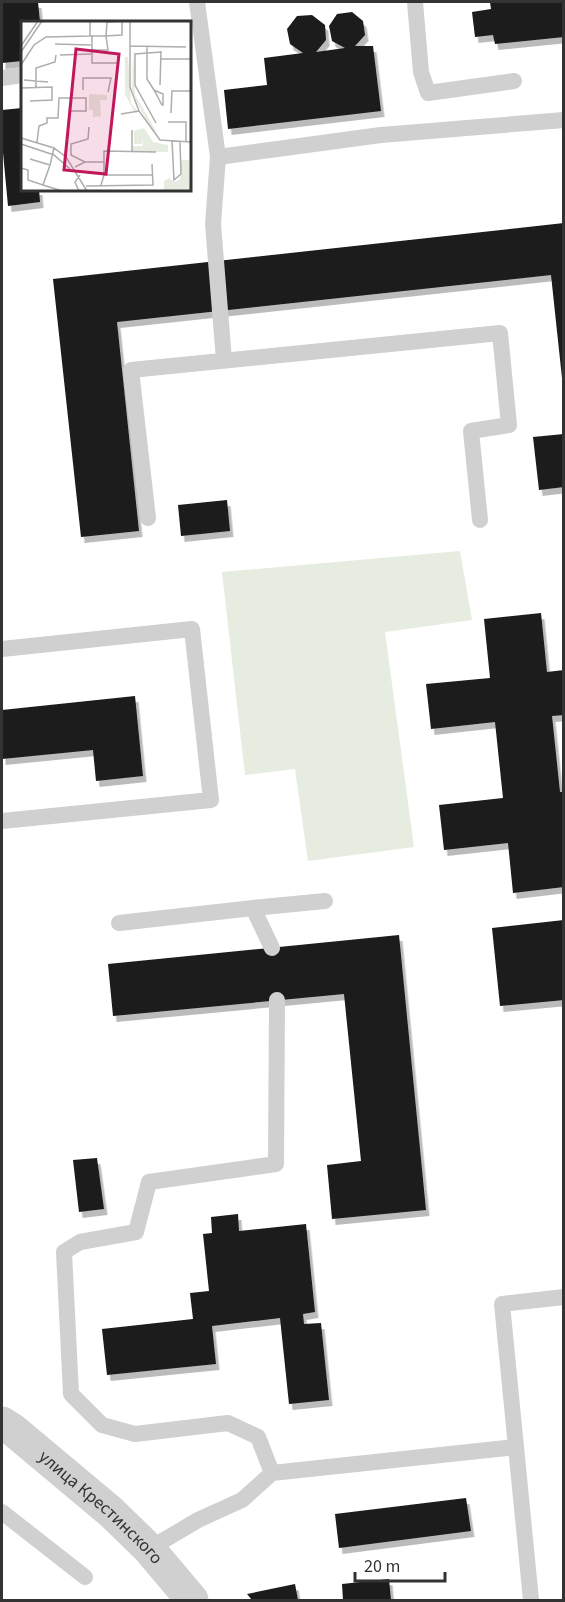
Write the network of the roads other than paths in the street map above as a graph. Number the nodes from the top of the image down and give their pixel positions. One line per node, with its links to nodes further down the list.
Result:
1 (197, 2): 3 (lane)
2 (415, 2): 6 (lane)
3 (195, 43): 8 (lane)
4 (21, 75): 5 (lane)
5 (2, 78)
6 (514, 81)
7 (564, 120): 8 (lane)
8 (218, 157): 9 (lane)
9 (224, 360): 10 (lane); 11 (lane)
10 (148, 518)
11 (480, 520)
12 (2, 650): 13 (lane)
13 (2, 821)
14 (325, 901): 15 (lane)
15 (253, 908): 16 (lane); 17 (lane)
16 (119, 923)
17 (272, 948)
18 (277, 1000): 22 (lane)
19 (564, 1297): 21 (lane)
20 (2, 1423): 24 (street, улица Крестинского)
21 (516, 1447): 22 (lane); 27 (lane)
22 (272, 1473): 24 (lane)
23 (2, 1512): 25 (lane)
24 (149, 1549): 26 (street, улица Крестинского)
25 (85, 1577)
26 (192, 1600)
27 (531, 1600)

